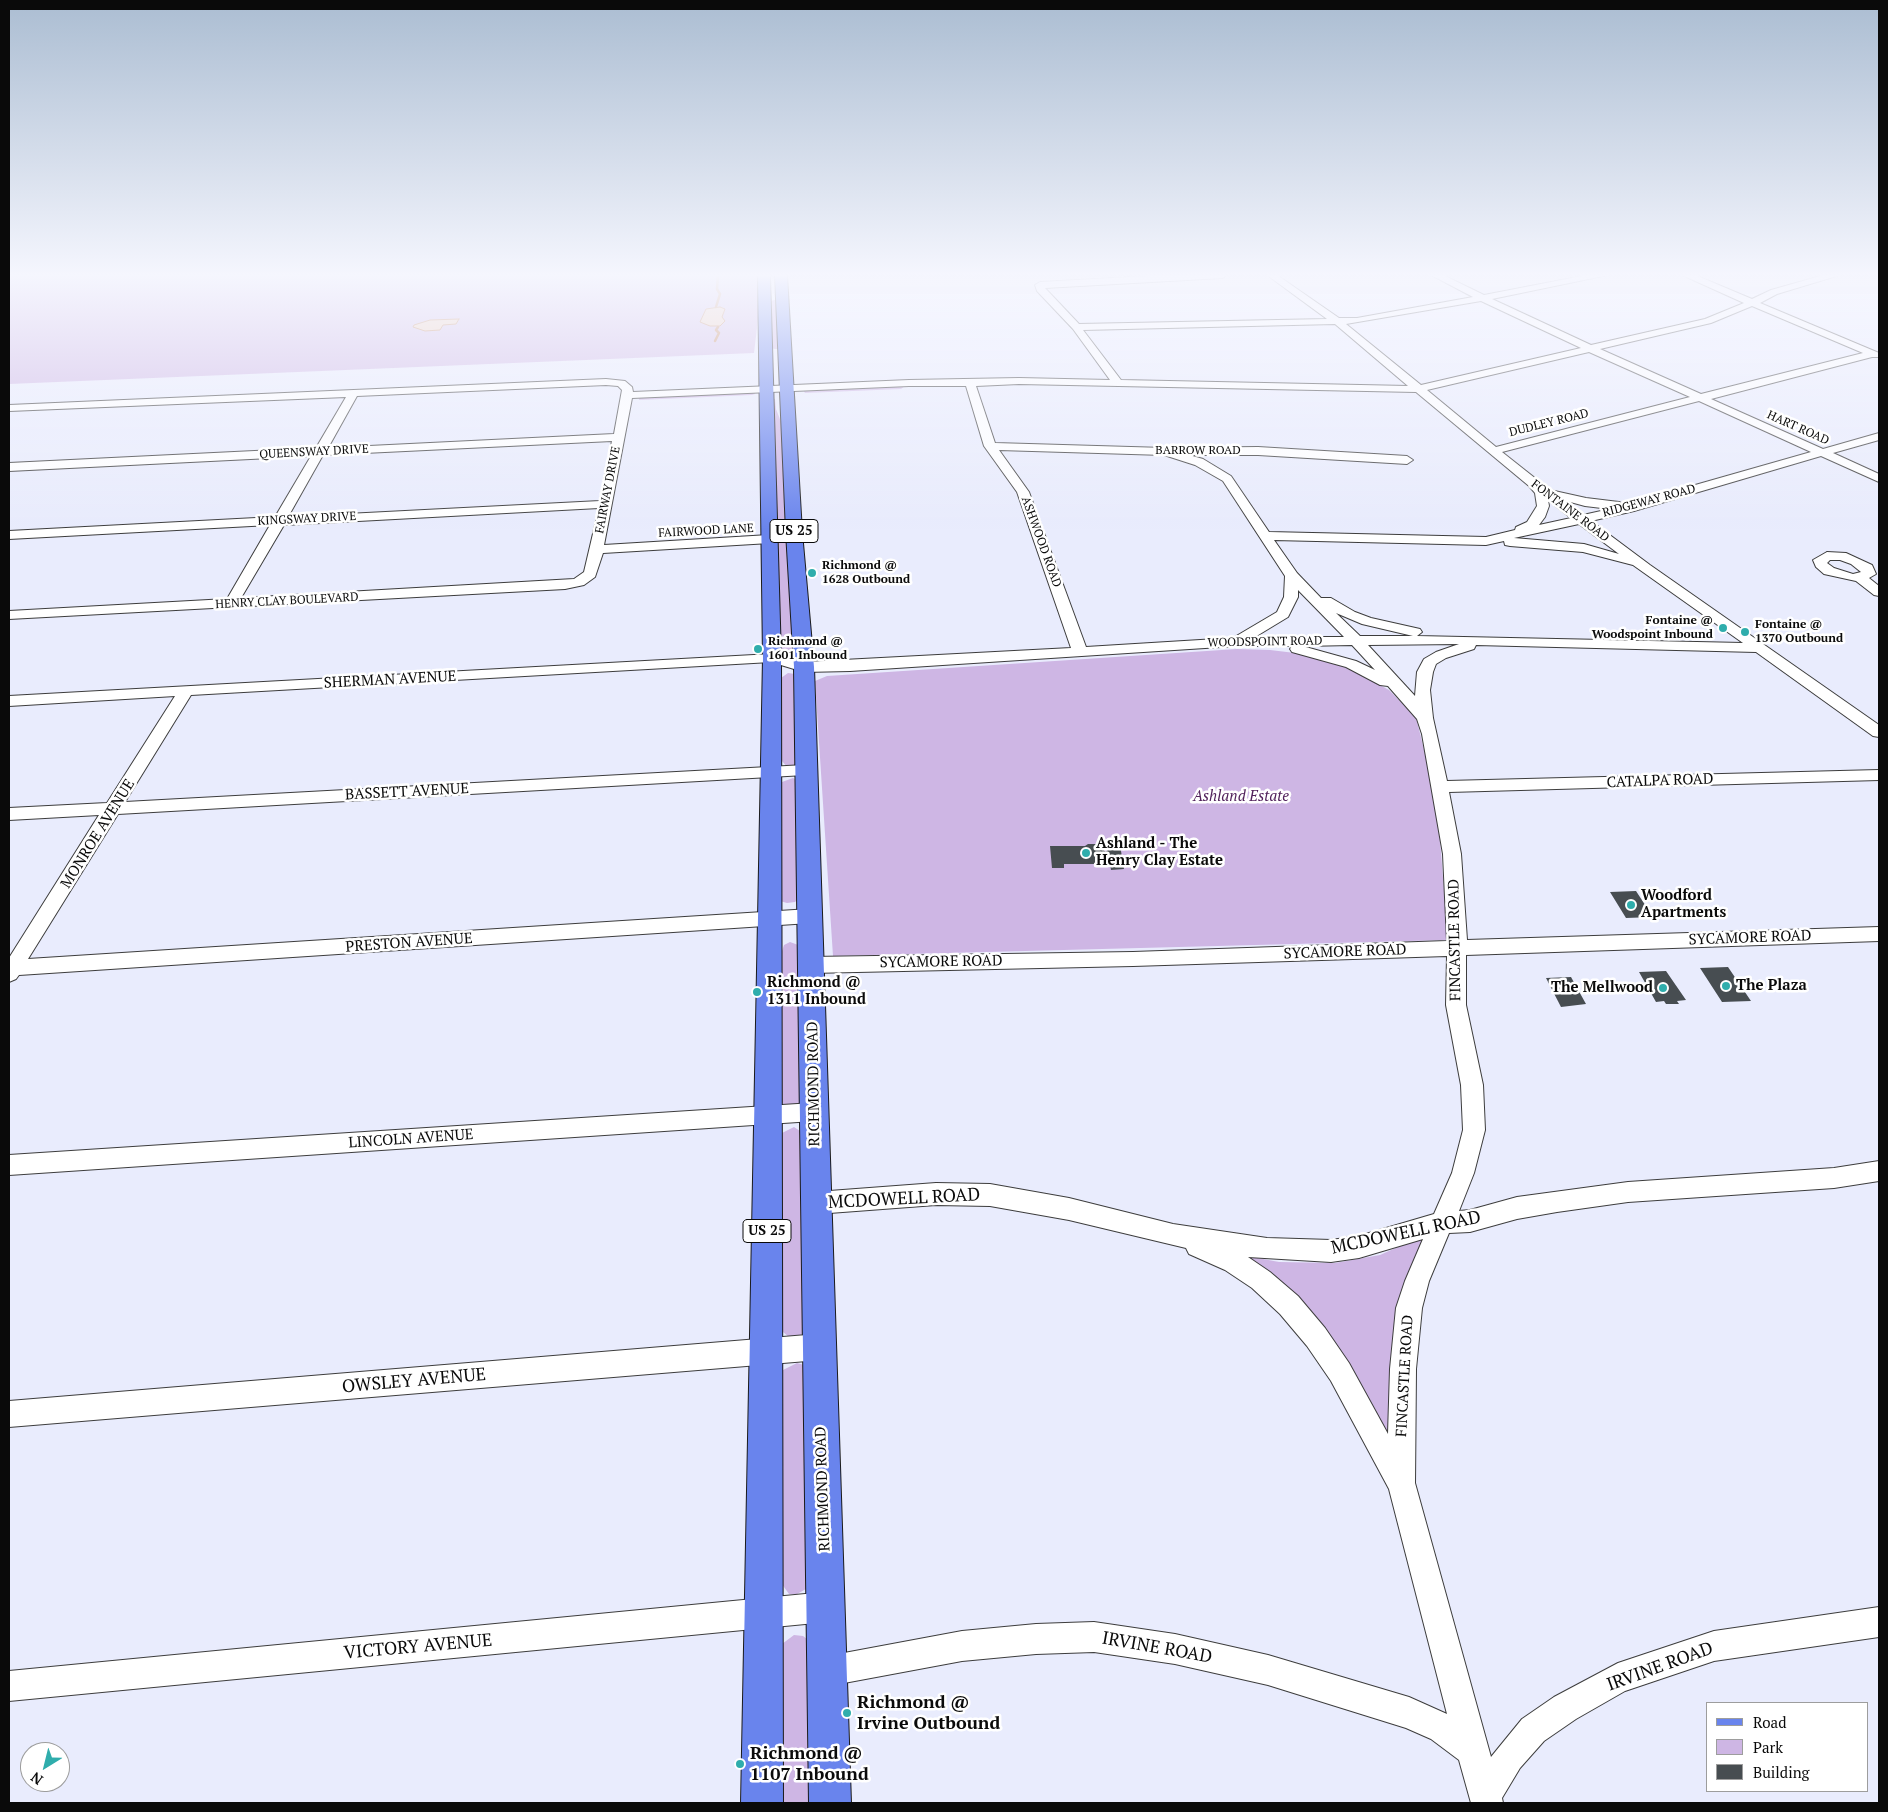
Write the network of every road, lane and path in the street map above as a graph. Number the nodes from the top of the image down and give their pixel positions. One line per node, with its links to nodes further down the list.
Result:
1 (772, 360): 13 (main road)
2 (778, 360): 13 (main road, RICHMOND ROAD / US 25)
3 (1100, 360): 8 (street)
4 (1383, 360): 12 (street, FONTAINE ROAD)
5 (1541, 360): 12 (street)
6 (1614, 360): 15 (street, HART ROAD)
7 (1857, 360): 15 (street, DUDLEY ROAD)
8 (1117, 382): 10 (street); 12 (street)
9 (620, 383): 14 (street); 16 (street)
10 (970, 383): 11 (street); 20 (street, ASHWOOD ROAD)
11 (935, 384): 13 (street); 13 (street)
12 (1418, 389): 21 (street, FONTAINE ROAD)
13 (777, 393): 16 (street); 34 (main road, RICHMOND ROAD / US 25); 35 (main road, RICHMOND ROAD / US 25)
14 (354, 394): 17 (street); 22 (street)
15 (1699, 398): 21 (street, DUDLEY ROAD); 24 (street, HART ROAD)
16 (627, 399): 19 (street, FAIRWAY DRIVE)
17 (9, 408)
18 (1879, 436): 24 (street, RIDGEWAY ROAD)
19 (618, 438): 22 (street, QUEENSWAY DRIVE); 30 (street, FAIRWAY DRIVE)
20 (990, 446): 23 (street, BARROW ROAD); 51 (street, ASHWOOD ROAD)
21 (1493, 451): 29 (street, FONTAINE ROAD)
22 (321, 452): 27 (street, QUEENSWAY DRIVE); 33 (street)
23 (1165, 452): 25 (street, FINCASTLE ROAD)
24 (1822, 452): 28 (street, HART ROAD); 31 (street, RIDGEWAY ROAD)
25 (1209, 459): 26 (street, BARROW ROAD); 37 (street, FINCASTLE ROAD)
26 (1407, 460)
27 (9, 467)
28 (1879, 478)
29 (1534, 484): 31 (street); 32 (street, FONTAINE ROAD); 38 (street)
30 (605, 504): 33 (street, KINGSWAY DRIVE); 39 (street, FAIRWAY DRIVE)
31 (1630, 508): 32 (street, RIDGEWAY ROAD); 40 (street)
32 (1581, 519): 38 (street, RIDGEWAY ROAD); 40 (street, FONTAINE ROAD)
33 (279, 520): 36 (street, KINGSWAY DRIVE); 45 (street)
34 (794, 532): 35 (street, FAIRWOOD LANE); 53 (main road, RICHMOND ROAD / US 25)
35 (770, 534): 39 (street, FAIRWOOD LANE); 52 (main road, RICHMOND ROAD / US 25)
36 (9, 535)
37 (1265, 536): 38 (street, RIDGEWAY ROAD); 41 (street, FINCASTLE ROAD)
38 (1486, 541): 40 (street)
39 (598, 543): 43 (street, FAIRWAY DRIVE)
40 (1645, 568): 50 (street, FONTAINE ROAD)
41 (1292, 576): 47 (street, FINCASTLE ROAD); 48 (street); 49 (street)
42 (1860, 578): 44 (street)
43 (565, 585): 45 (street, HENRY CLAY BOULEVARD)
44 (1879, 592)
45 (231, 604): 46 (street, HENRY CLAY BOULEVARD)
46 (9, 614)
47 (1355, 640): 48 (street, WOODSPOINT ROAD); 49 (street, WOODSPOINT ROAD); 55 (street, FINCASTLE ROAD)
48 (1236, 642): 51 (street, WOODSPOINT ROAD); 55 (street)
49 (1496, 642): 50 (street, WOODSPOINT ROAD); 57 (street)
50 (1760, 648): 58 (street, FONTAINE ROAD)
51 (1080, 651): 53 (street, WOODSPOINT ROAD)
52 (772, 658): 53 (street, WOODSPOINT ROAD); 54 (street, SHERMAN AVENUE); 60 (main road, RICHMOND ROAD / US 25)
53 (804, 667): 59 (main road, RICHMOND ROAD / US 25)
54 (185, 692): 56 (street, SHERMAN AVENUE); 63 (street, MONROE AVENUE)
55 (1408, 698): 57 (street, FINCASTLE ROAD)
56 (9, 701)
57 (1426, 718): 62 (street, FINCASTLE ROAD)
58 (1879, 732)
59 (805, 770): 60 (street, BASSETT AVENUE); 65 (main road, RICHMOND ROAD / US 25)
60 (772, 772): 63 (street, BASSETT AVENUE); 66 (main road, RICHMOND ROAD / US 25)
61 (1879, 775): 62 (street, CATALPA ROAD)
62 (1441, 786): 68 (street, FINCASTLE ROAD)
63 (114, 808): 64 (street, BASSETT AVENUE); 70 (street, MONROE AVENUE)
64 (9, 814)
65 (810, 916): 66 (street, PRESTON AVENUE); 69 (main road, RICHMOND ROAD / US 25)
66 (770, 920): 70 (street, PRESTON AVENUE); 72 (main road, RICHMOND ROAD / US 25)
67 (1877, 937): 68 (street, SYCAMORE ROAD)
68 (1457, 948): 69 (street, SYCAMORE ROAD); 76 (street, FINCASTLE ROAD)
69 (811, 965): 71 (main road, RICHMOND ROAD / US 25)
70 (10, 970)
71 (814, 1112): 72 (street, LINCOLN AVENUE); 75 (main road, RICHMOND ROAD / US 25)
72 (769, 1115): 73 (street, LINCOLN AVENUE); 79 (main road, RICHMOND ROAD / US 25)
73 (9, 1165)
74 (1879, 1171): 76 (street, MCDOWELL ROAD)
75 (816, 1203): 77 (street, MCDOWELL ROAD); 78 (main road, RICHMOND ROAD / US 25)
76 (1441, 1223): 77 (street, MCDOWELL ROAD); 81 (street, FINCASTLE ROAD)
77 (1173, 1235): 81 (street, FINCASTLE ROAD)
78 (819, 1347): 79 (street, OWSLEY AVENUE); 82 (main road, RICHMOND ROAD / US 25)
79 (765, 1353): 80 (street, OWSLEY AVENUE); 83 (main road, RICHMOND ROAD / US 25)
80 (9, 1414)
81 (1401, 1483): 87 (street, FINCASTLE ROAD)
82 (826, 1607): 83 (street, VICTORY AVENUE); 85 (main road, RICHMOND ROAD / US 25)
83 (763, 1614): 86 (street, VICTORY AVENUE); 89 (main road, RICHMOND ROAD / US 25)
84 (1879, 1622): 88 (street, IRVINE ROAD)
85 (828, 1671): 87 (street, IRVINE ROAD); 90 (main road, RICHMOND ROAD / US 25)
86 (9, 1686)
87 (1471, 1749): 88 (street, FINCASTLE ROAD)
88 (1486, 1800)
89 (762, 1803)
90 (830, 1803)

